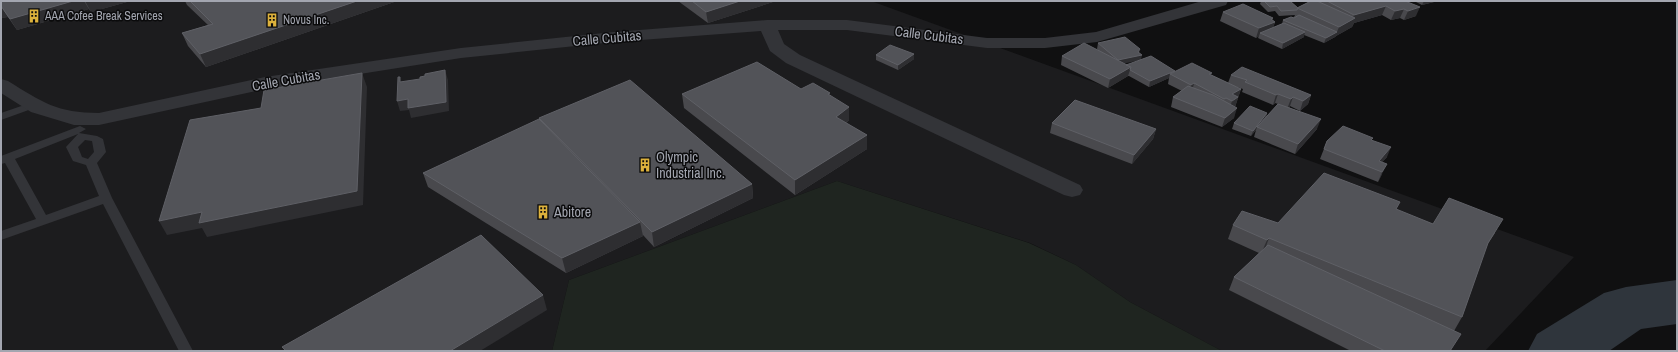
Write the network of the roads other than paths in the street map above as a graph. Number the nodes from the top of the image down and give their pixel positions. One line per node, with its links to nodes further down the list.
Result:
1 (1220, 1): 2 (street, Calle Cubitas)
2 (767, 25): 6 (street, Calle Cubitas); 9 (street)
3 (1, 85): 4 (street, Calle Cubitas)
4 (34, 105): 5 (lane); 6 (street, Calle Cubitas)
5 (1, 117)
6 (80, 128): 7 (lane); 8 (lane); 8 (lane)
7 (4, 159): 11 (lane)
8 (90, 163): 10 (lane)
9 (1072, 190)
10 (106, 198): 11 (lane); 13 (lane)
11 (43, 221): 12 (lane)
12 (1, 236)
13 (186, 351)

